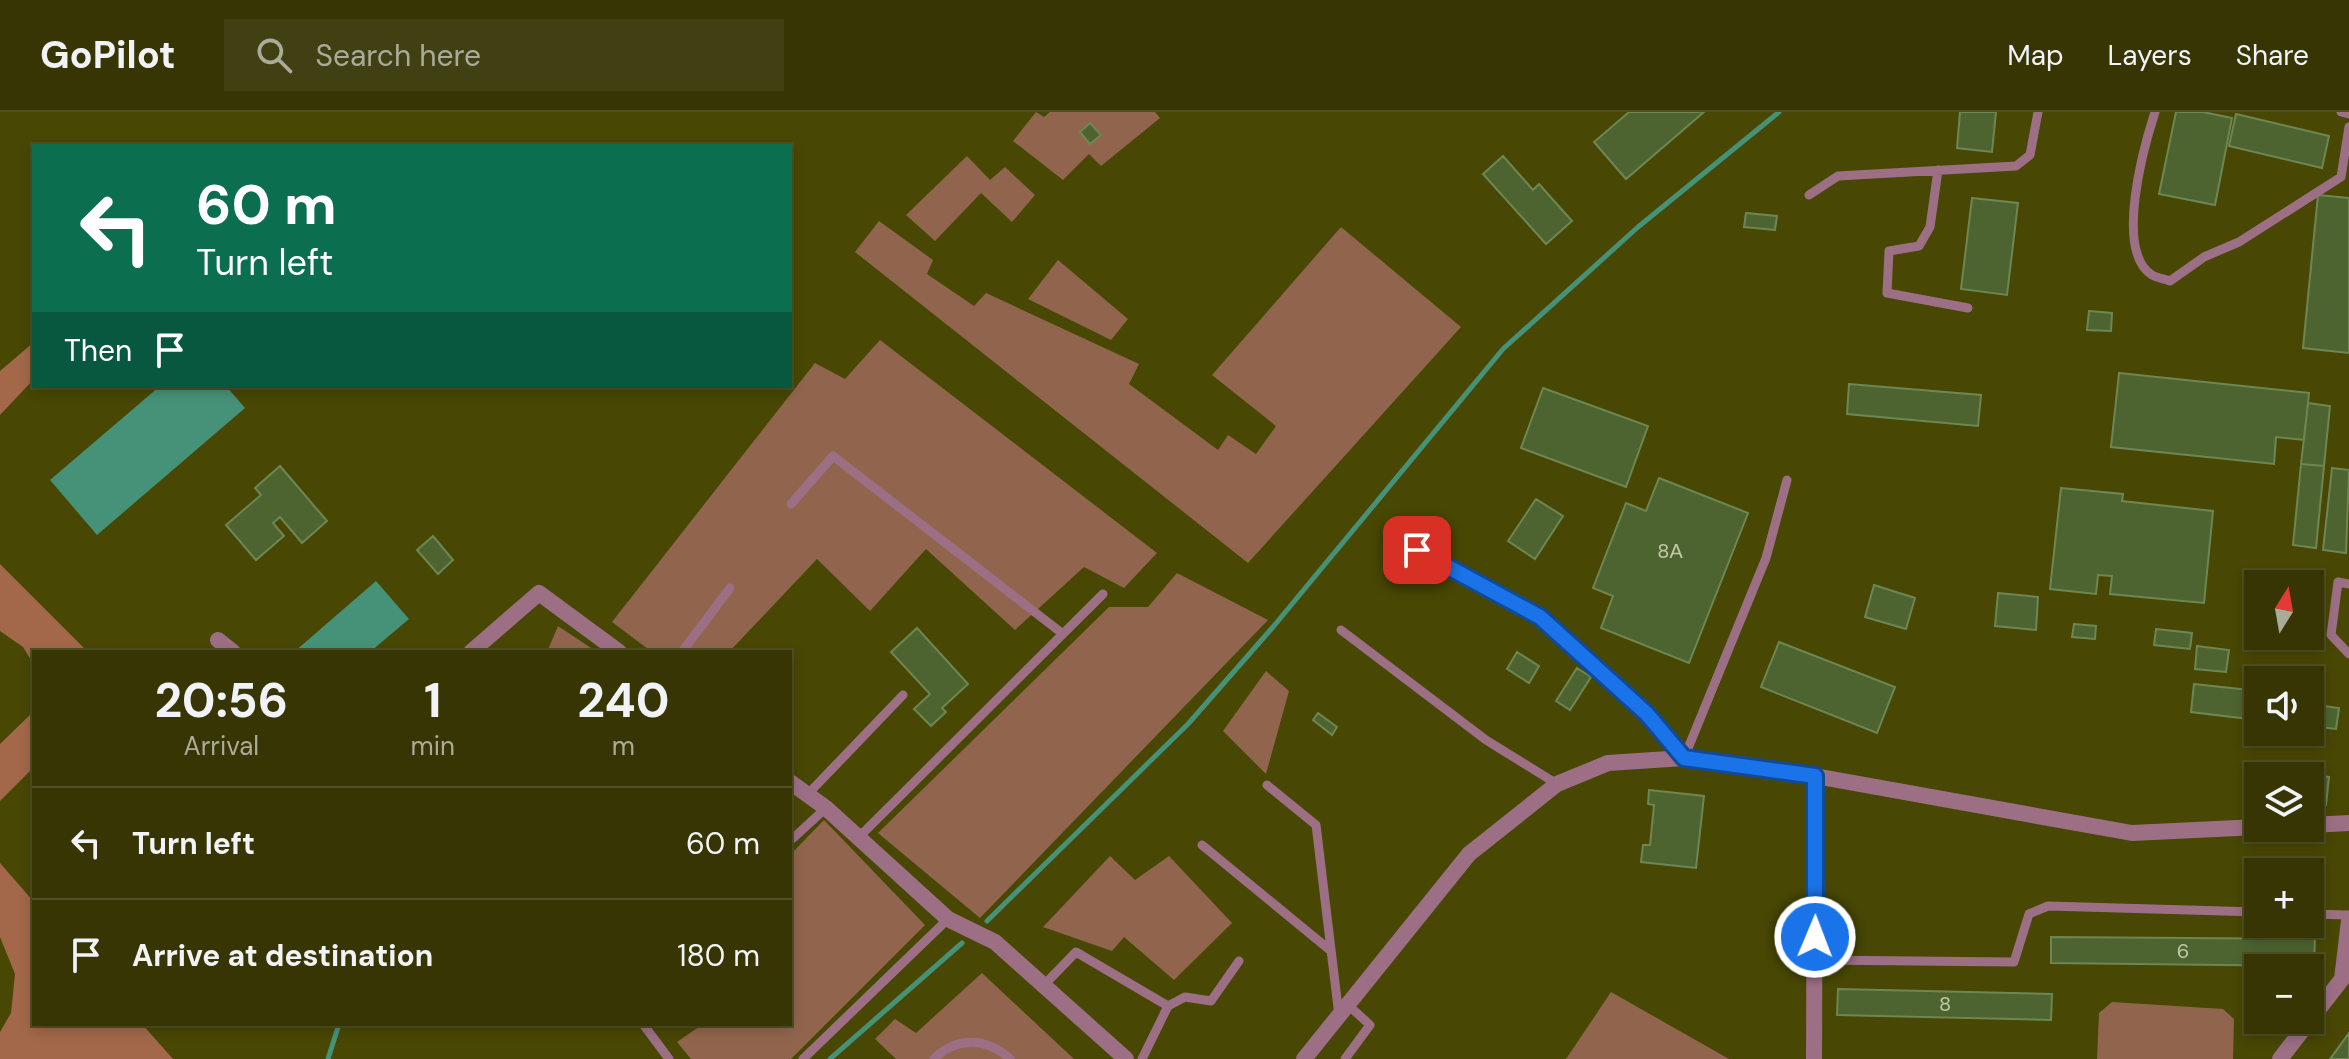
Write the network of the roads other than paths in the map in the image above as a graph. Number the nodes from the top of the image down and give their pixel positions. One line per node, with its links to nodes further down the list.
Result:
1 (2038, 112): 6 (lane)
2 (2155, 112): 5 (lane)
3 (2341, 112): 4 (lane)
4 (2349, 114)
5 (2349, 127)
6 (1938, 170): 7 (lane); 8 (lane)
7 (1809, 195)
8 (1968, 308)
9 (1787, 480): 24 (lane)
10 (791, 504): 16 (lane)
11 (1417, 550): 24 (lane)
12 (2349, 584): 22 (lane)
13 (730, 588): 21 (lane)
14 (1103, 594): 16 (lane)
15 (1341, 630): 27 (lane)
16 (1063, 634): 34 (lane)
17 (218, 640): 18 (street)
18 (230, 650)
19 (473, 650): 20 (street)
20 (616, 650)
21 (684, 650)
22 (2349, 654)
23 (903, 695): 29 (lane)
24 (1684, 758): 25 (street); 27 (street)
25 (1815, 776): 33 (street); 43 (street)
26 (792, 784): 29 (street)
27 (1557, 784): 47 (street)
28 (1267, 785): 41 (lane)
29 (807, 795): 30 (street)
30 (826, 808): 34 (street); 35 (lane)
31 (2349, 823): 32 (street)
32 (2324, 824)
33 (2244, 828)
34 (859, 837): 40 (street)
35 (792, 839)
36 (1202, 845): 41 (lane)
37 (2244, 912): 43 (lane)
38 (2324, 915): 39 (lane)
39 (2349, 918): 42 (street)
40 (948, 919): 45 (street); 50 (lane)
41 (1331, 951): 47 (lane)
42 (2347, 951): 58 (street)
43 (1815, 960): 57 (street)
44 (1239, 961): 46 (lane)
45 (1044, 985): 46 (lane); 53 (street)
46 (1168, 1006): 54 (lane)
47 (1344, 1010): 55 (street); 56 (lane)
48 (644, 1026): 49 (lane)
49 (669, 1059)
50 (803, 1059)
51 (934, 1059): 52 (lane)
52 (1010, 1059)
53 (1126, 1059)
54 (1142, 1059)
55 (1304, 1059)
56 (1345, 1059)
57 (1814, 1059)
58 (2280, 1059)

